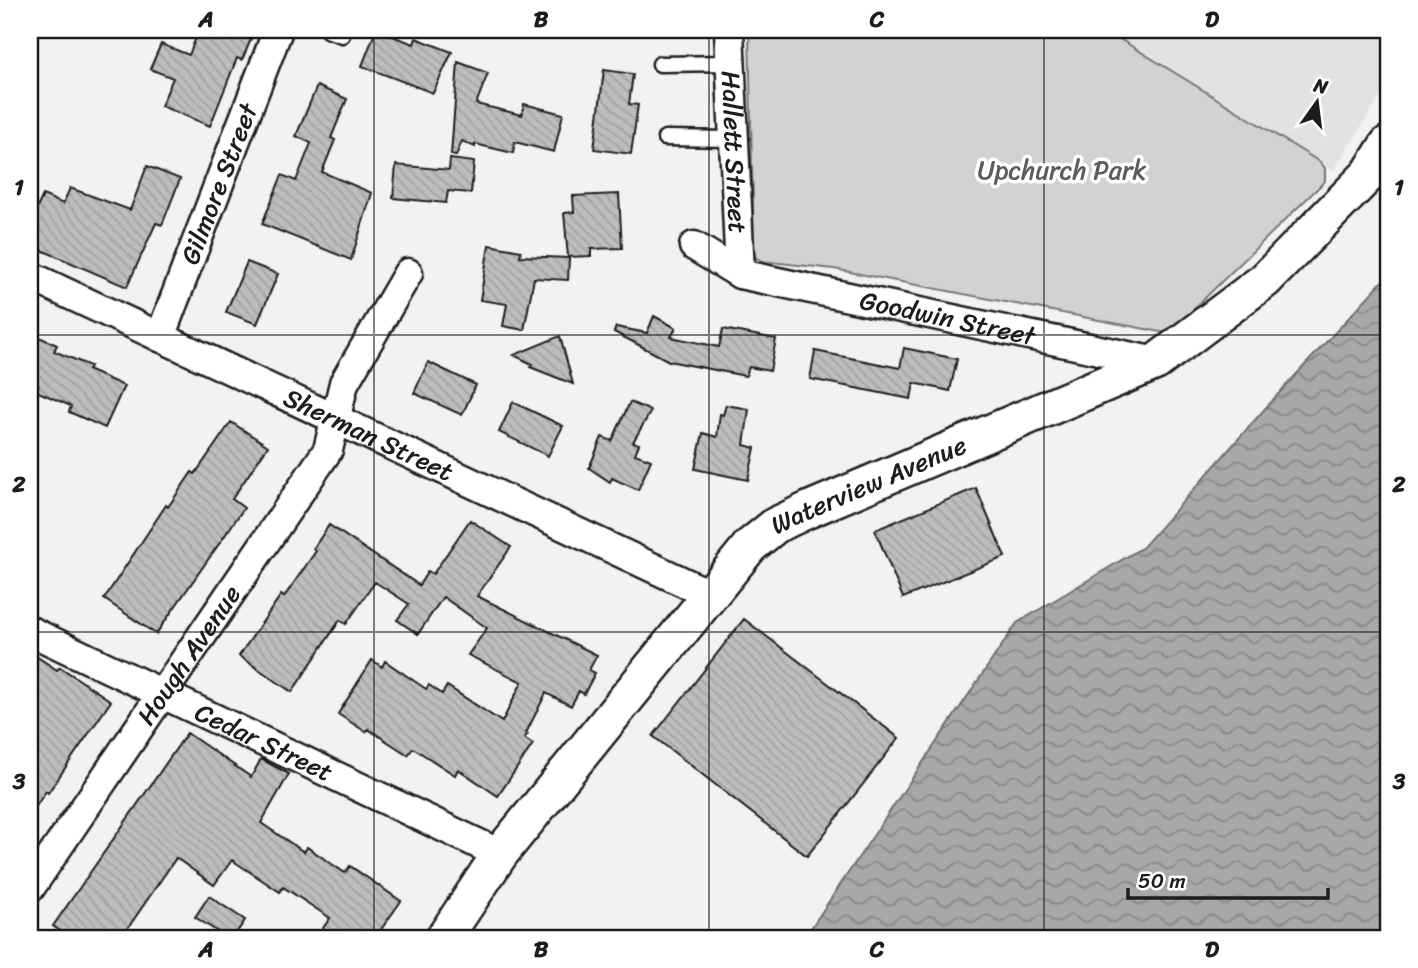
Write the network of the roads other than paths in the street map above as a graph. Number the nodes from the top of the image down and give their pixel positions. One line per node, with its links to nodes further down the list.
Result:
1 (278, 30): 14 (street, Gilmore Street)
2 (327, 30): 4 (lane)
3 (729, 30): 5 (street, Hallett Street)
4 (342, 35)
5 (731, 63): 6 (lane); 8 (street, Hallett Street)
6 (660, 64)
7 (665, 138): 8 (lane)
8 (733, 139): 12 (street, Hallett Street)
9 (1388, 144): 15 (street, Waterview Avenue)
10 (694, 247): 12 (street, Goodwin Street)
11 (408, 273): 16 (street, Hough Avenue)
12 (740, 274): 15 (street, Goodwin Street)
13 (30, 276): 14 (street, Sherman Street)
14 (160, 337): 16 (street, Sherman Street)
15 (1156, 362): 17 (street, Waterview Avenue)
16 (335, 418): 17 (street, Sherman Street); 19 (street, Hough Avenue)
17 (709, 594): 20 (street, Waterview Avenue)
18 (30, 631): 19 (street, Cedar Street)
19 (164, 693): 20 (street, Cedar Street); 21 (street, Hough Avenue)
20 (500, 854): 22 (street, Waterview Avenue)
21 (30, 888)
22 (444, 938)

